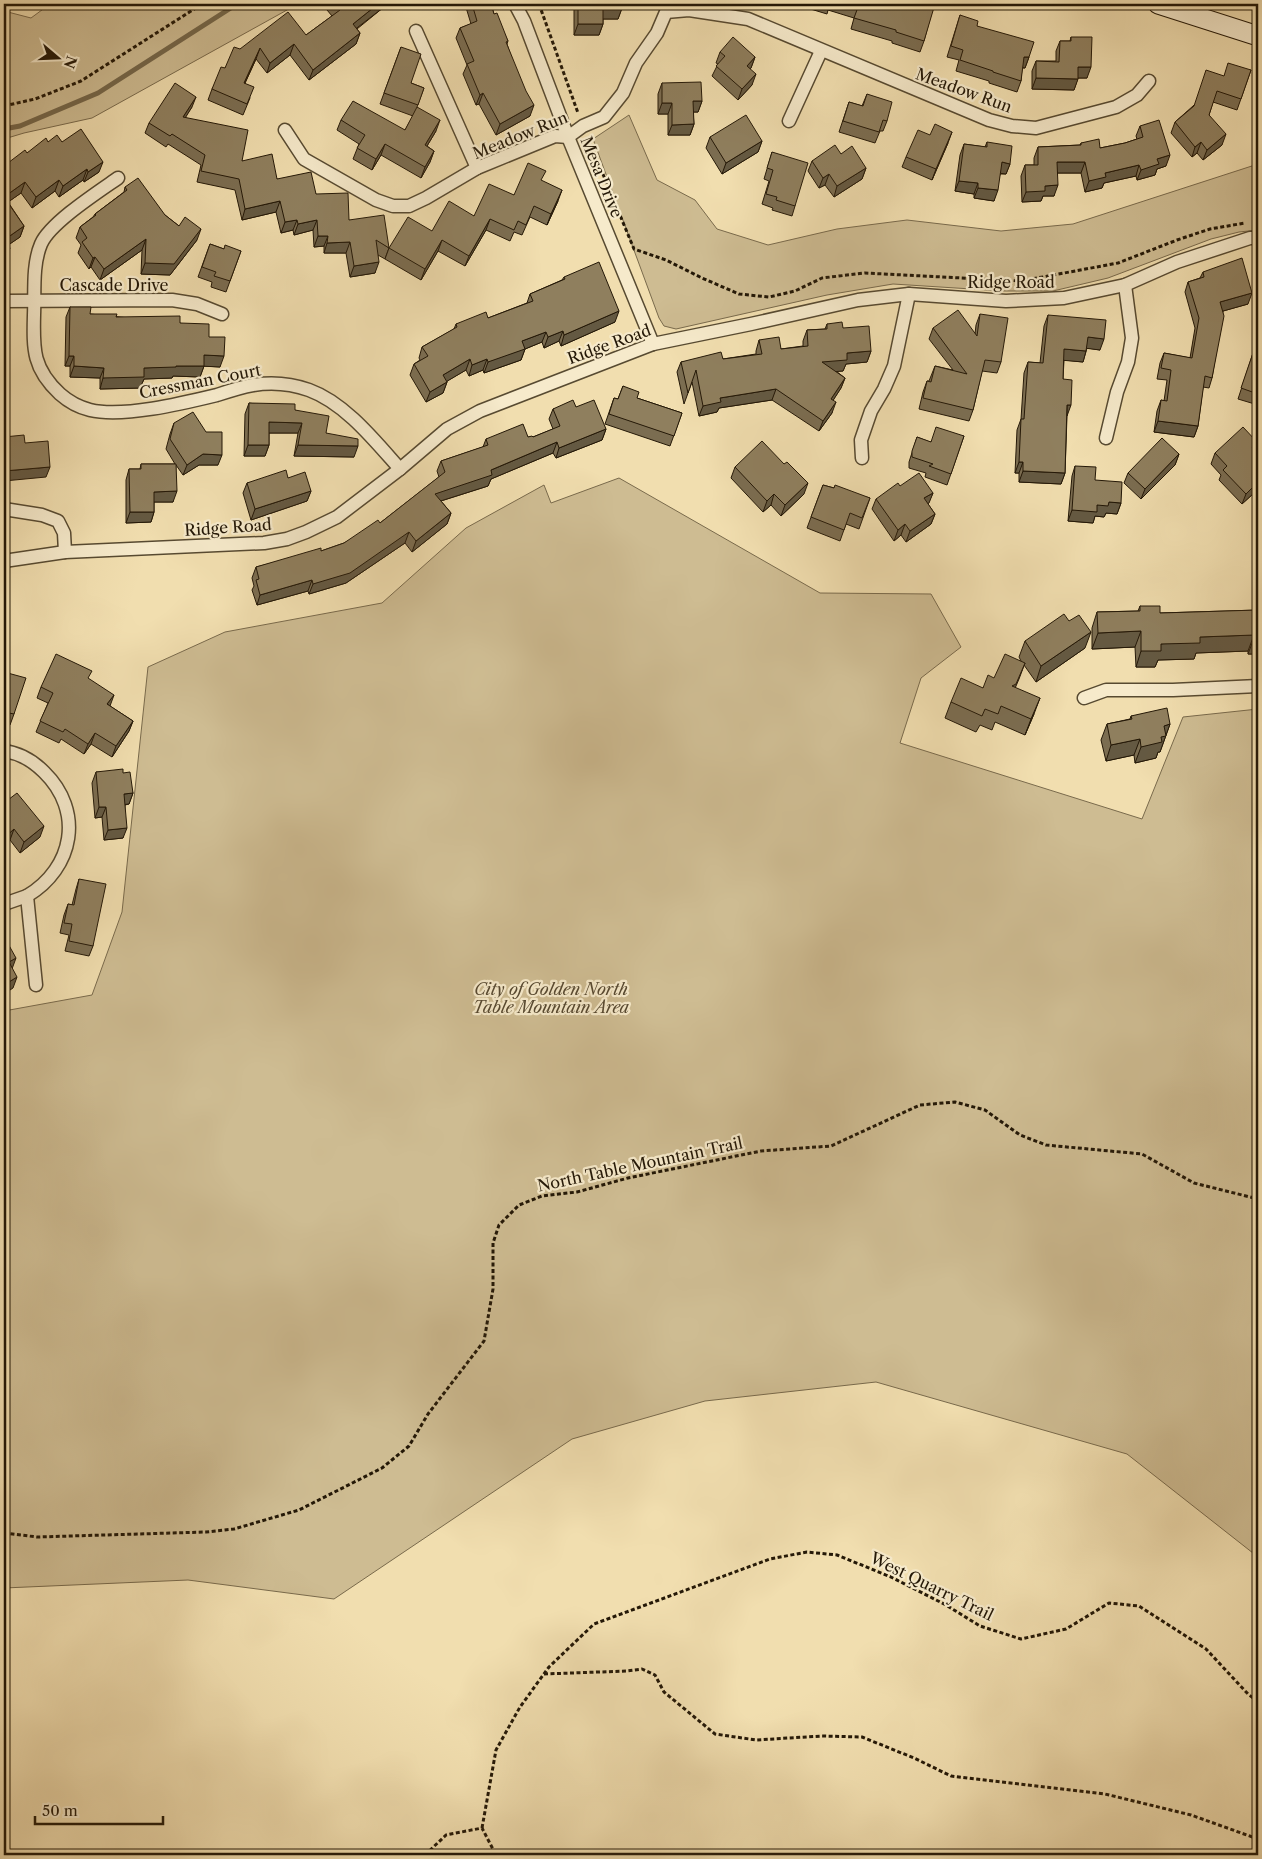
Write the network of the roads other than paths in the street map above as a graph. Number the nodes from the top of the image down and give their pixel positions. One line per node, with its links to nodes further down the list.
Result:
1 (515, 4): 4 (street, Mesa Drive)
2 (524, 4): 4 (street, Mesa Drive)
3 (1158, 4): 6 (street)
4 (524, 21): 11 (street, Mesa Drive)
5 (416, 31): 12 (street)
6 (1258, 36)
7 (822, 52): 8 (street, Meadow Run); 9 (street); 11 (street, Meadow Run)
8 (1149, 81)
9 (789, 121)
10 (284, 130): 12 (street, Meadow Run)
11 (568, 137): 12 (street, Meadow Run); 20 (street, Mesa Drive)
12 (476, 168)
13 (118, 178): 18 (street, Cressman Court)
14 (1258, 238): 15 (street, Ridge Road)
15 (1125, 285): 16 (street, Ridge Road); 21 (street)
16 (909, 294): 20 (street, Ridge Road); 22 (street)
17 (4, 301): 18 (street, Cascade Drive)
18 (35, 302): 19 (street, Cascade Drive); 23 (street, Cressman Court)
19 (222, 314)
20 (653, 344): 23 (street, Ridge Road)
21 (1106, 438)
22 (862, 458)
23 (400, 469): 25 (street, Ridge Road)
24 (4, 509): 25 (street)
25 (65, 552): 26 (street, Ridge Road)
26 (4, 562)
27 (1258, 686): 28 (street)
28 (1084, 698)
29 (4, 751): 30 (street)
30 (27, 896): 31 (street); 32 (street)
31 (4, 904)
32 (36, 985)

